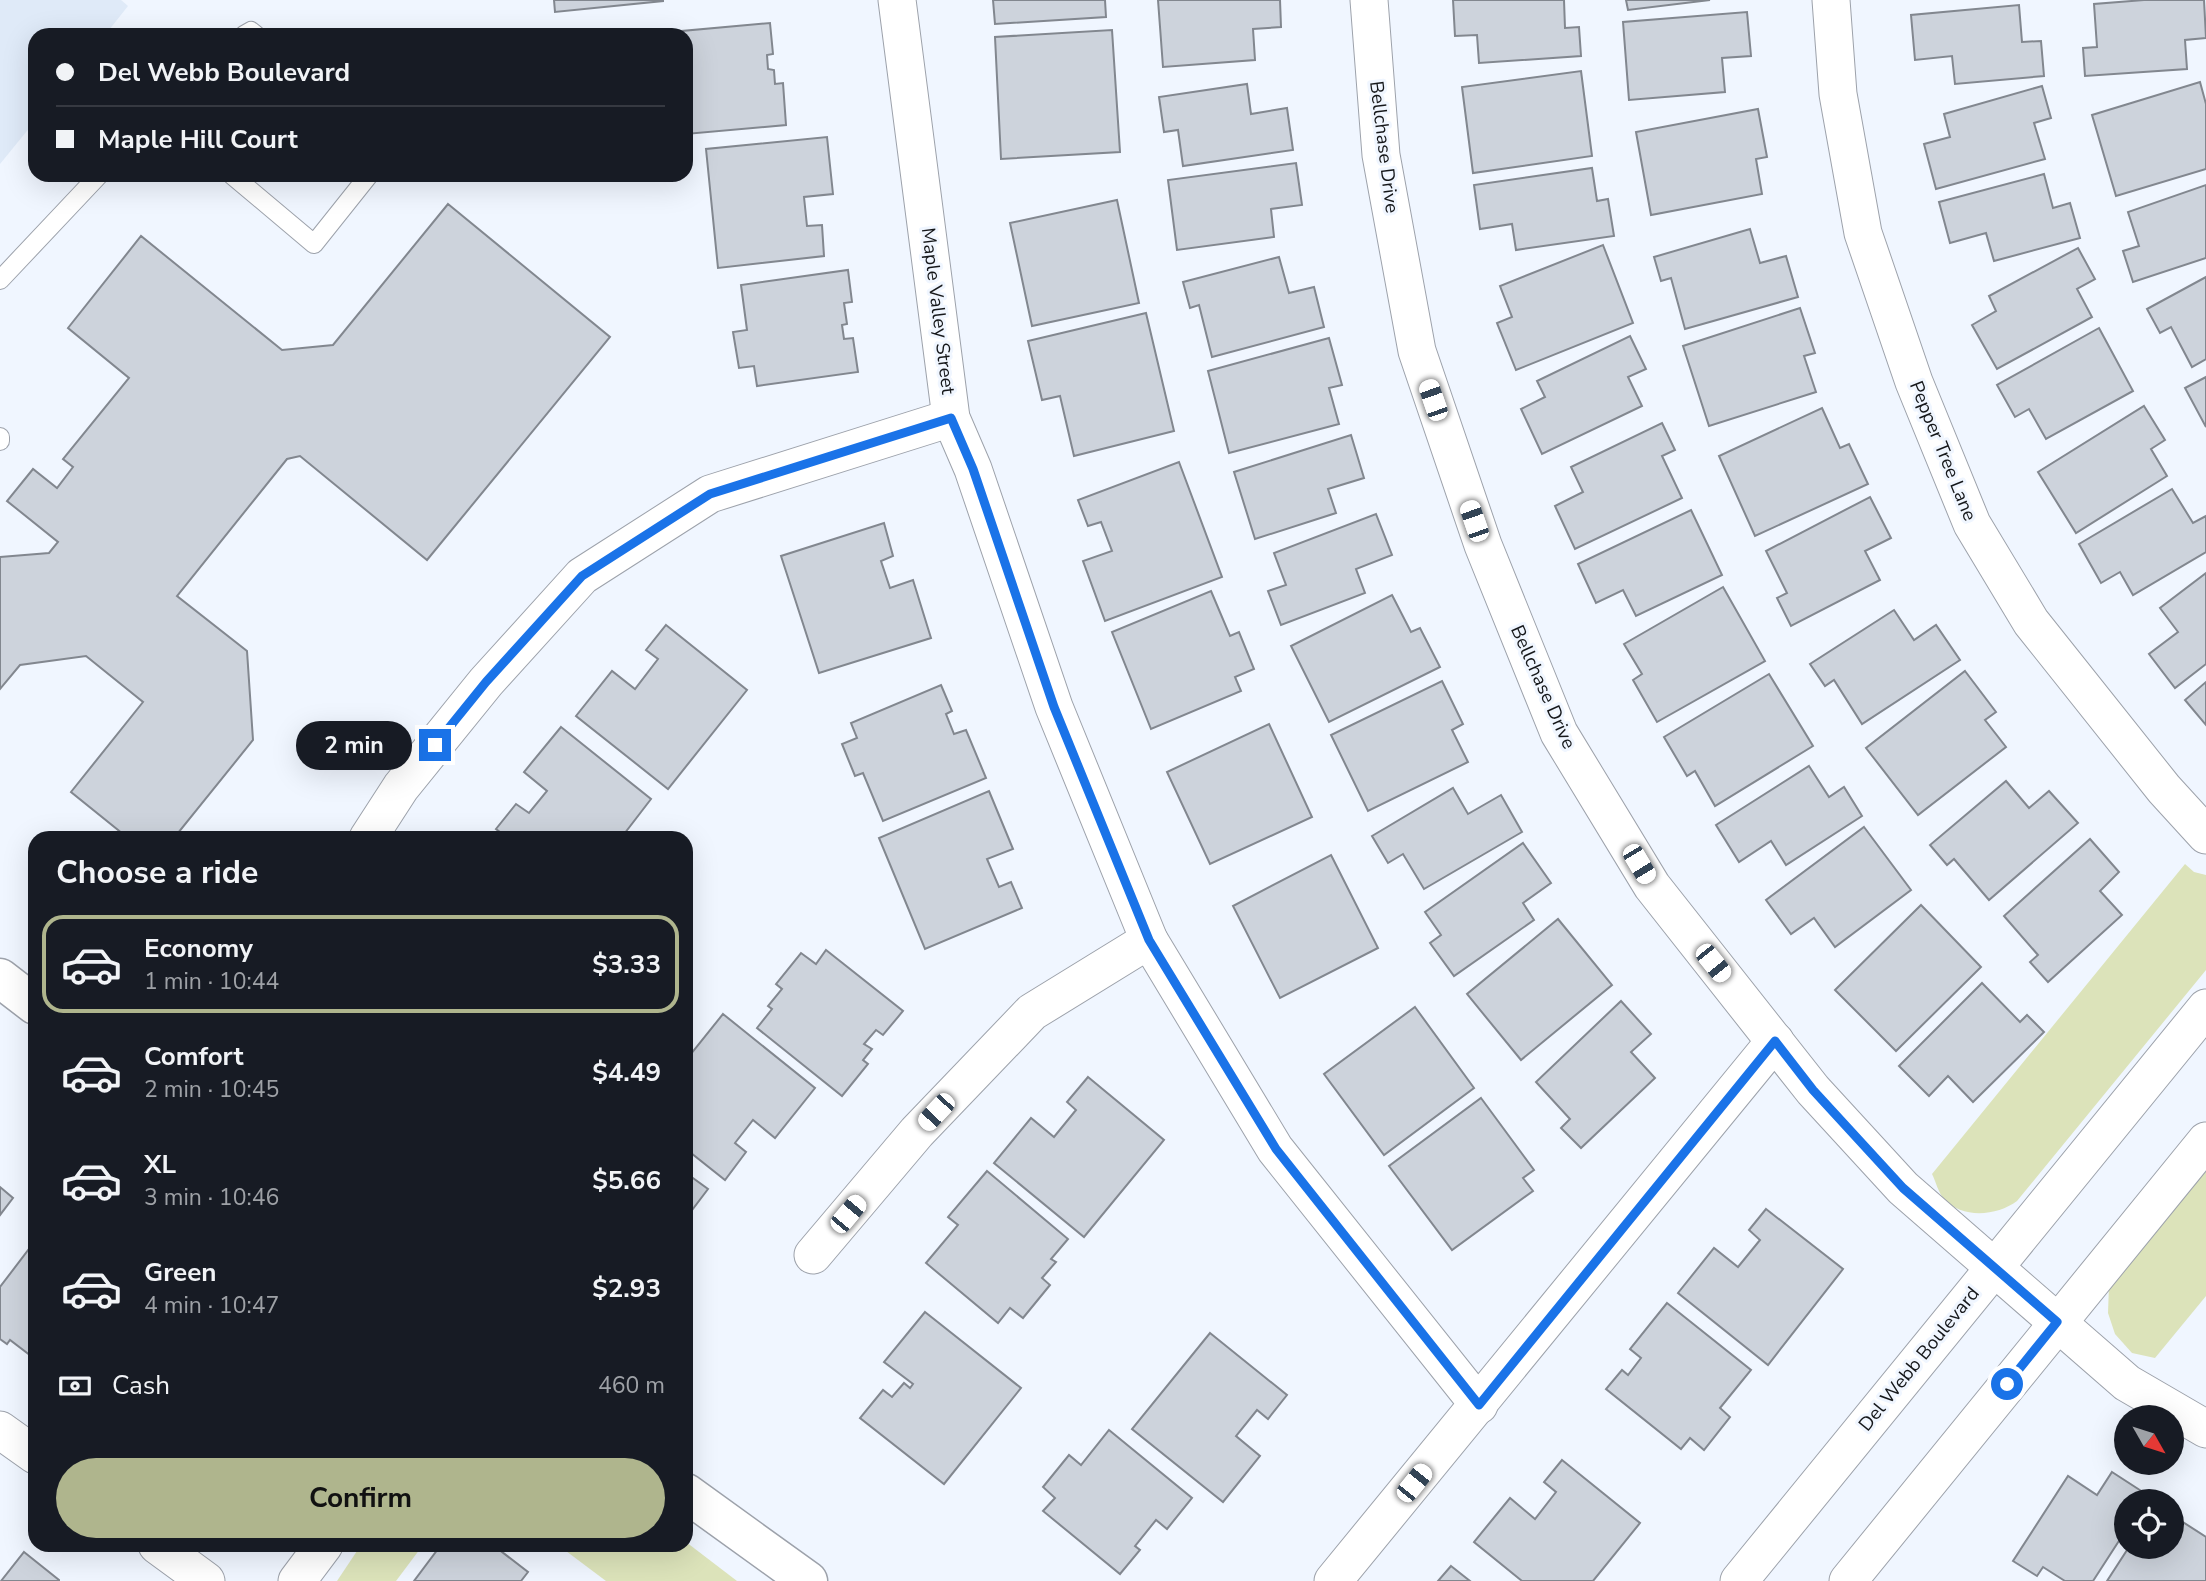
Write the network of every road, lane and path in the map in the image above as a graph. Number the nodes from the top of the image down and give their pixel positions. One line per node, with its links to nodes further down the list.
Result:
1 (897, 0): 8 (street, Maple Valley Street)
2 (1369, 0): 15 (street, Bellchase Drive)
3 (1831, 0): 10 (street, Pepper Tree Lane)
4 (92, 182): 7 (lane)
5 (240, 182): 6 (lane)
6 (363, 182)
7 (0, 280)
8 (951, 418): 9 (street); 11 (street, Maple Valley Street)
9 (373, 831)
10 (2206, 835)
11 (1149, 940): 17 (street); 20 (street, Maple Valley Street)
12 (0, 978): 13 (street)
13 (28, 1000)
14 (2206, 1008): 18 (street, Del Webb Boulevard)
15 (1775, 1041): 18 (street, Bellchase Drive); 20 (street)
16 (2206, 1140): 19 (street)
17 (813, 1255)
18 (1994, 1266): 19 (street, Bellchase Drive); 31 (street, Del Webb Boulevard)
19 (2057, 1322): 21 (street, Bellchase Drive); 32 (street)
20 (1479, 1405): 30 (street)
21 (2206, 1429)
22 (0, 1430): 23 (street)
23 (28, 1450)
24 (693, 1498): 29 (street)
25 (167, 1552): 27 (street)
26 (319, 1552): 28 (street)
27 (206, 1581)
28 (297, 1581)
29 (808, 1581)
30 (1333, 1581)
31 (1739, 1581)
32 (1848, 1581)

